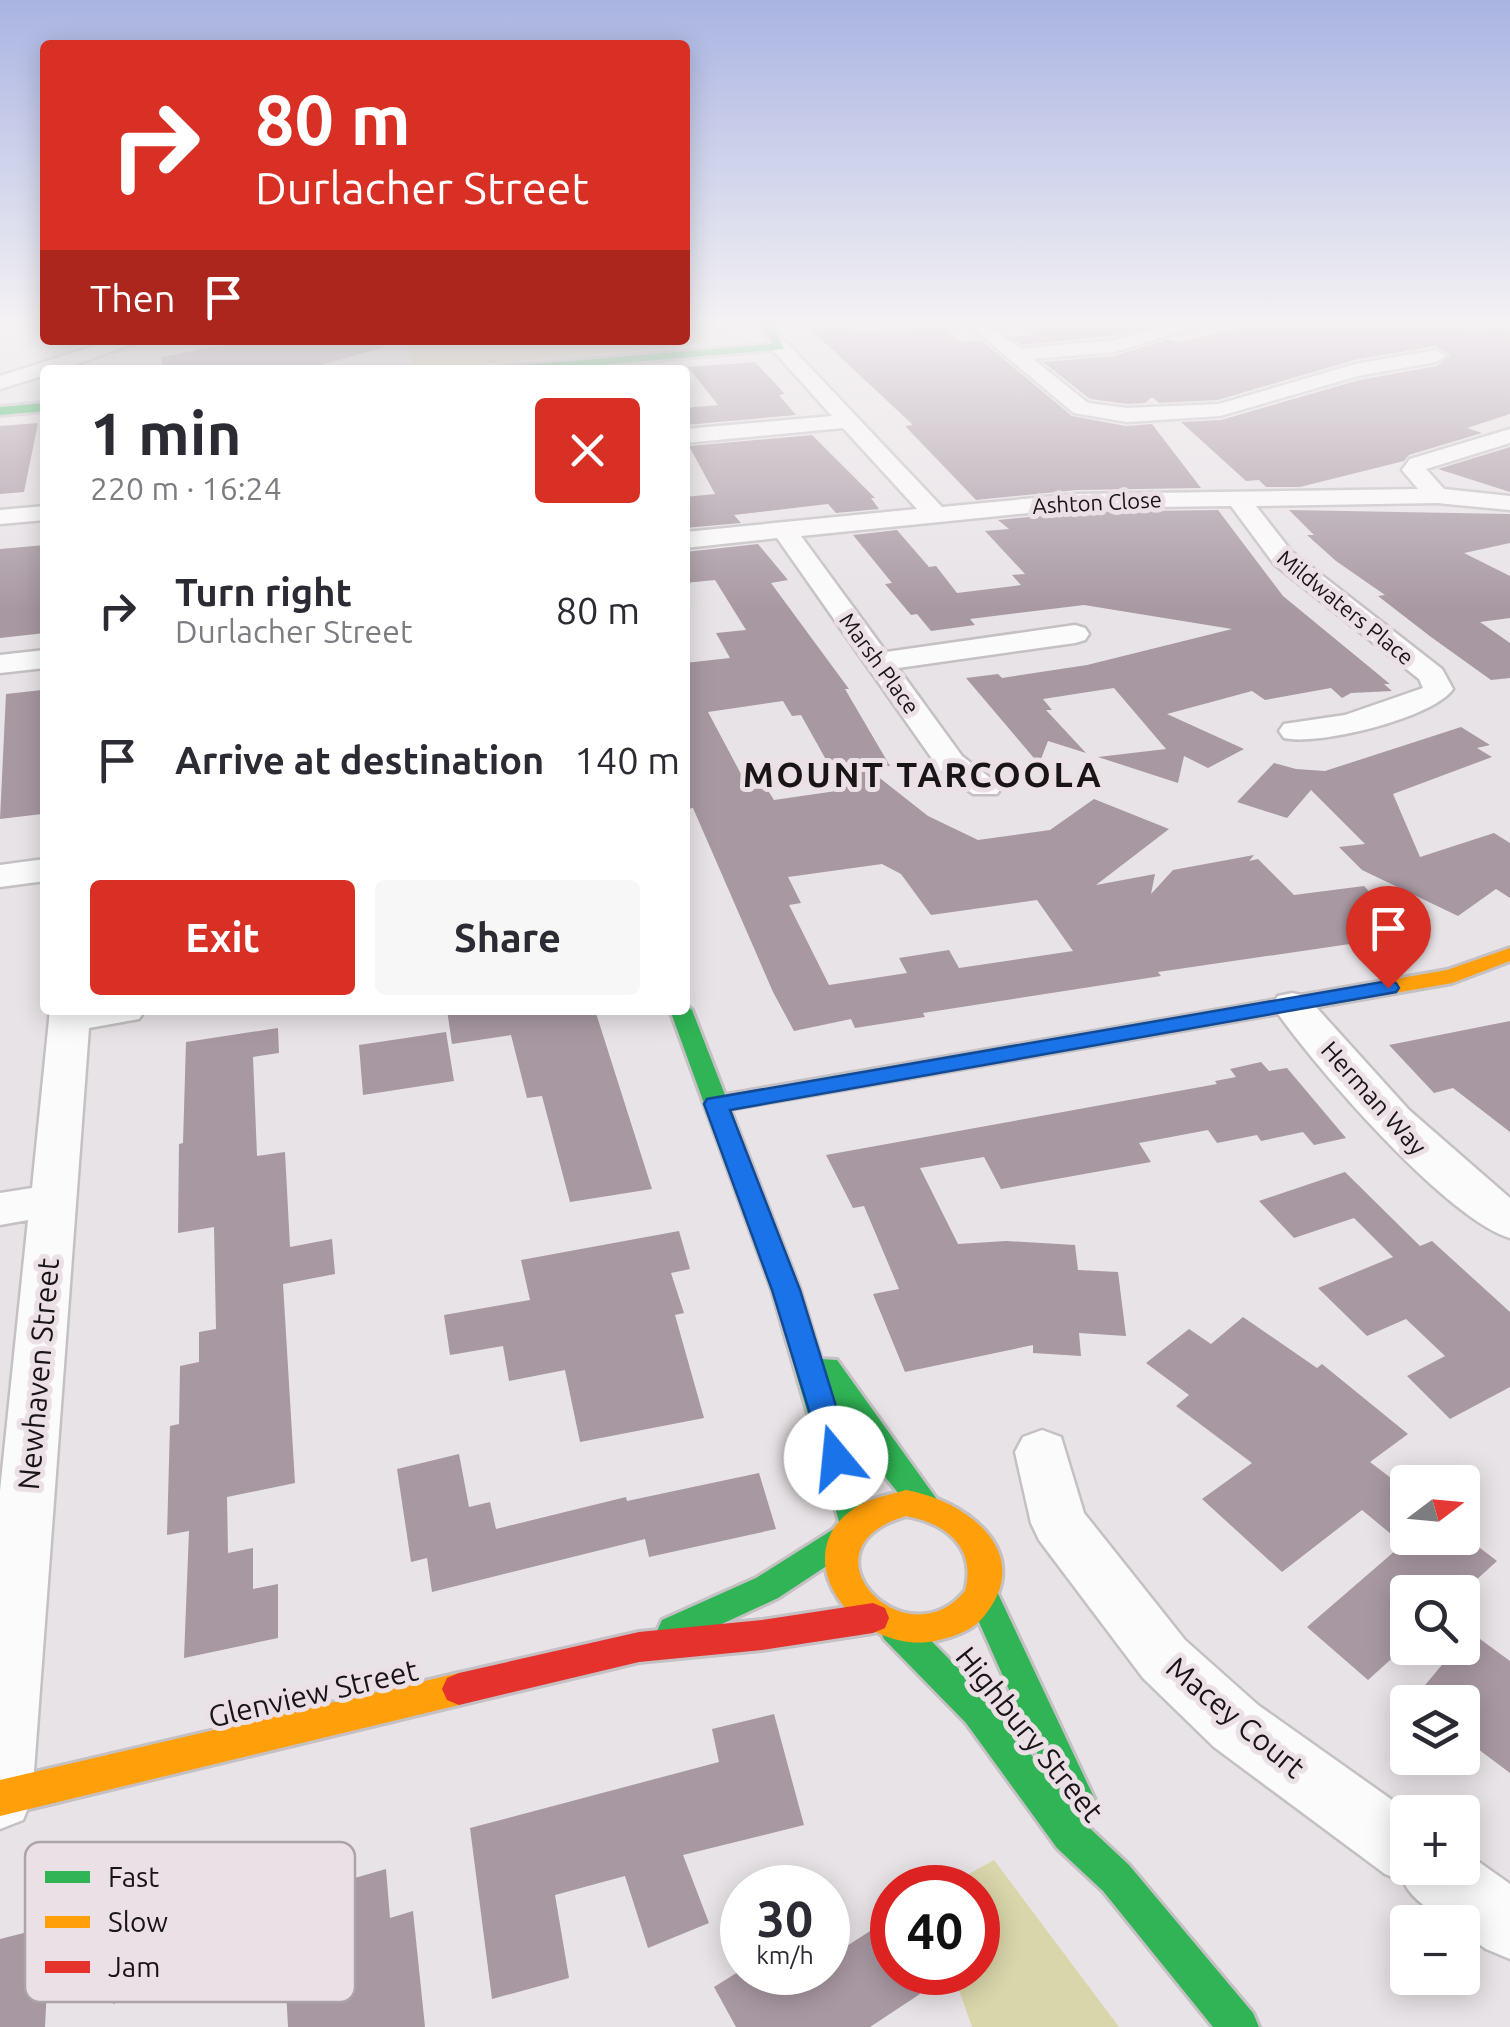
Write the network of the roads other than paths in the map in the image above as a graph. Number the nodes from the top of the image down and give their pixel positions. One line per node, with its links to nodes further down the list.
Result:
1 (848, 421): 2 (street); 8 (street)
2 (690, 436)
3 (1510, 436): 4 (street)
4 (1437, 496): 5 (street, Ashton Close); 6 (street, Ashton Close)
5 (1237, 497): 8 (street, Ashton Close); 16 (street, Mildwaters Place)
6 (1510, 502)
7 (40, 513): 9 (street)
8 (934, 514): 10 (street, Ashton Close)
9 (0, 517)
10 (784, 530): 11 (street, Ashton Close); 14 (street, Marsh Place)
11 (690, 539)
12 (1075, 634): 14 (street)
13 (40, 660): 15 (street)
14 (880, 662): 17 (street, Marsh Place)
15 (0, 664)
16 (1295, 731)
17 (985, 787)
18 (40, 871): 19 (street)
19 (0, 876)
20 (1510, 954): 21 (street)
21 (1292, 1005): 24 (street); 27 (street, Herman Way)
22 (70, 1015): 25 (street, Newhaven Street)
23 (683, 1015): 24 (street)
24 (716, 1104): 28 (street)
25 (54, 1200): 26 (street); 36 (street, Newhaven Street)
26 (0, 1209)
27 (1510, 1221)
28 (786, 1290): 30 (street); 31 (street)
29 (1042, 1452): 37 (street, Macey Court)
30 (926, 1505): 31 (street); 32 (street)
31 (850, 1530): 33 (street); 35 (street, Glenview Street)
32 (982, 1593): 34 (street); 38 (street, Highbury Street)
33 (873, 1618): 34 (street); 35 (street, Glenview Street)
34 (896, 1628): 38 (street, Highbury Street)
35 (639, 1646): 36 (street, Glenview Street)
36 (0, 1798)
37 (1390, 1838)
38 (1116, 1878): 41 (street, Highbury Street)
39 (1455, 1885): 40 (street)
40 (1510, 1925)
41 (1239, 2027)

